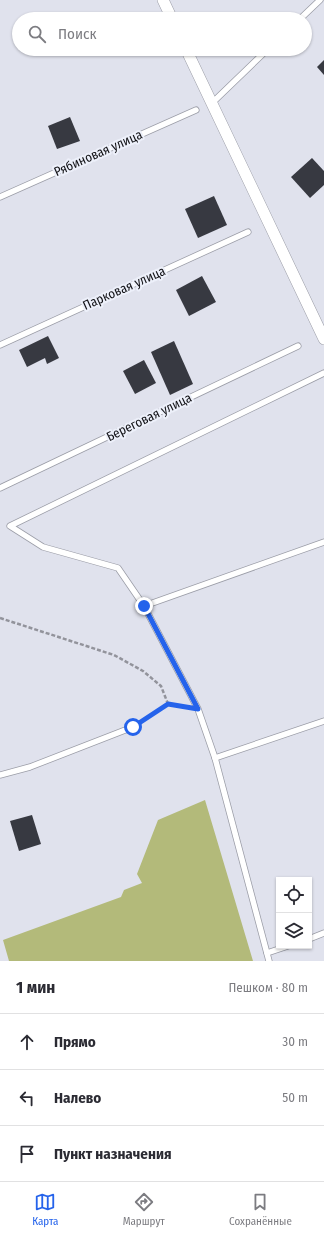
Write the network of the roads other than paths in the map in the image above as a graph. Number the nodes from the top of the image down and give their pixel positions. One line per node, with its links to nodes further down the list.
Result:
1 (162, 0): 3 (street)
2 (320, 0): 4 (lane)
3 (168, 12)
4 (307, 12)
5 (189, 56): 7 (street)
6 (261, 56): 7 (lane)
7 (212, 103): 11 (street)
8 (196, 110): 9 (lane, Рябиновая улица)
9 (0, 197)
10 (248, 232): 12 (lane, Парковая улица)
11 (324, 339)
12 (0, 345)
13 (298, 346): 15 (lane, Береговая улица)
14 (324, 373): 17 (lane)
15 (0, 488)
16 (324, 542): 17 (lane)
17 (144, 606): 20 (lane)
18 (324, 721): 20 (lane)
19 (133, 727): 21 (lane)
20 (216, 758): 25 (lane)
21 (0, 775)
22 (324, 933): 23 (lane)
23 (312, 938)
24 (279, 949): 25 (lane)
25 (267, 953): 26 (lane)
26 (269, 961)

